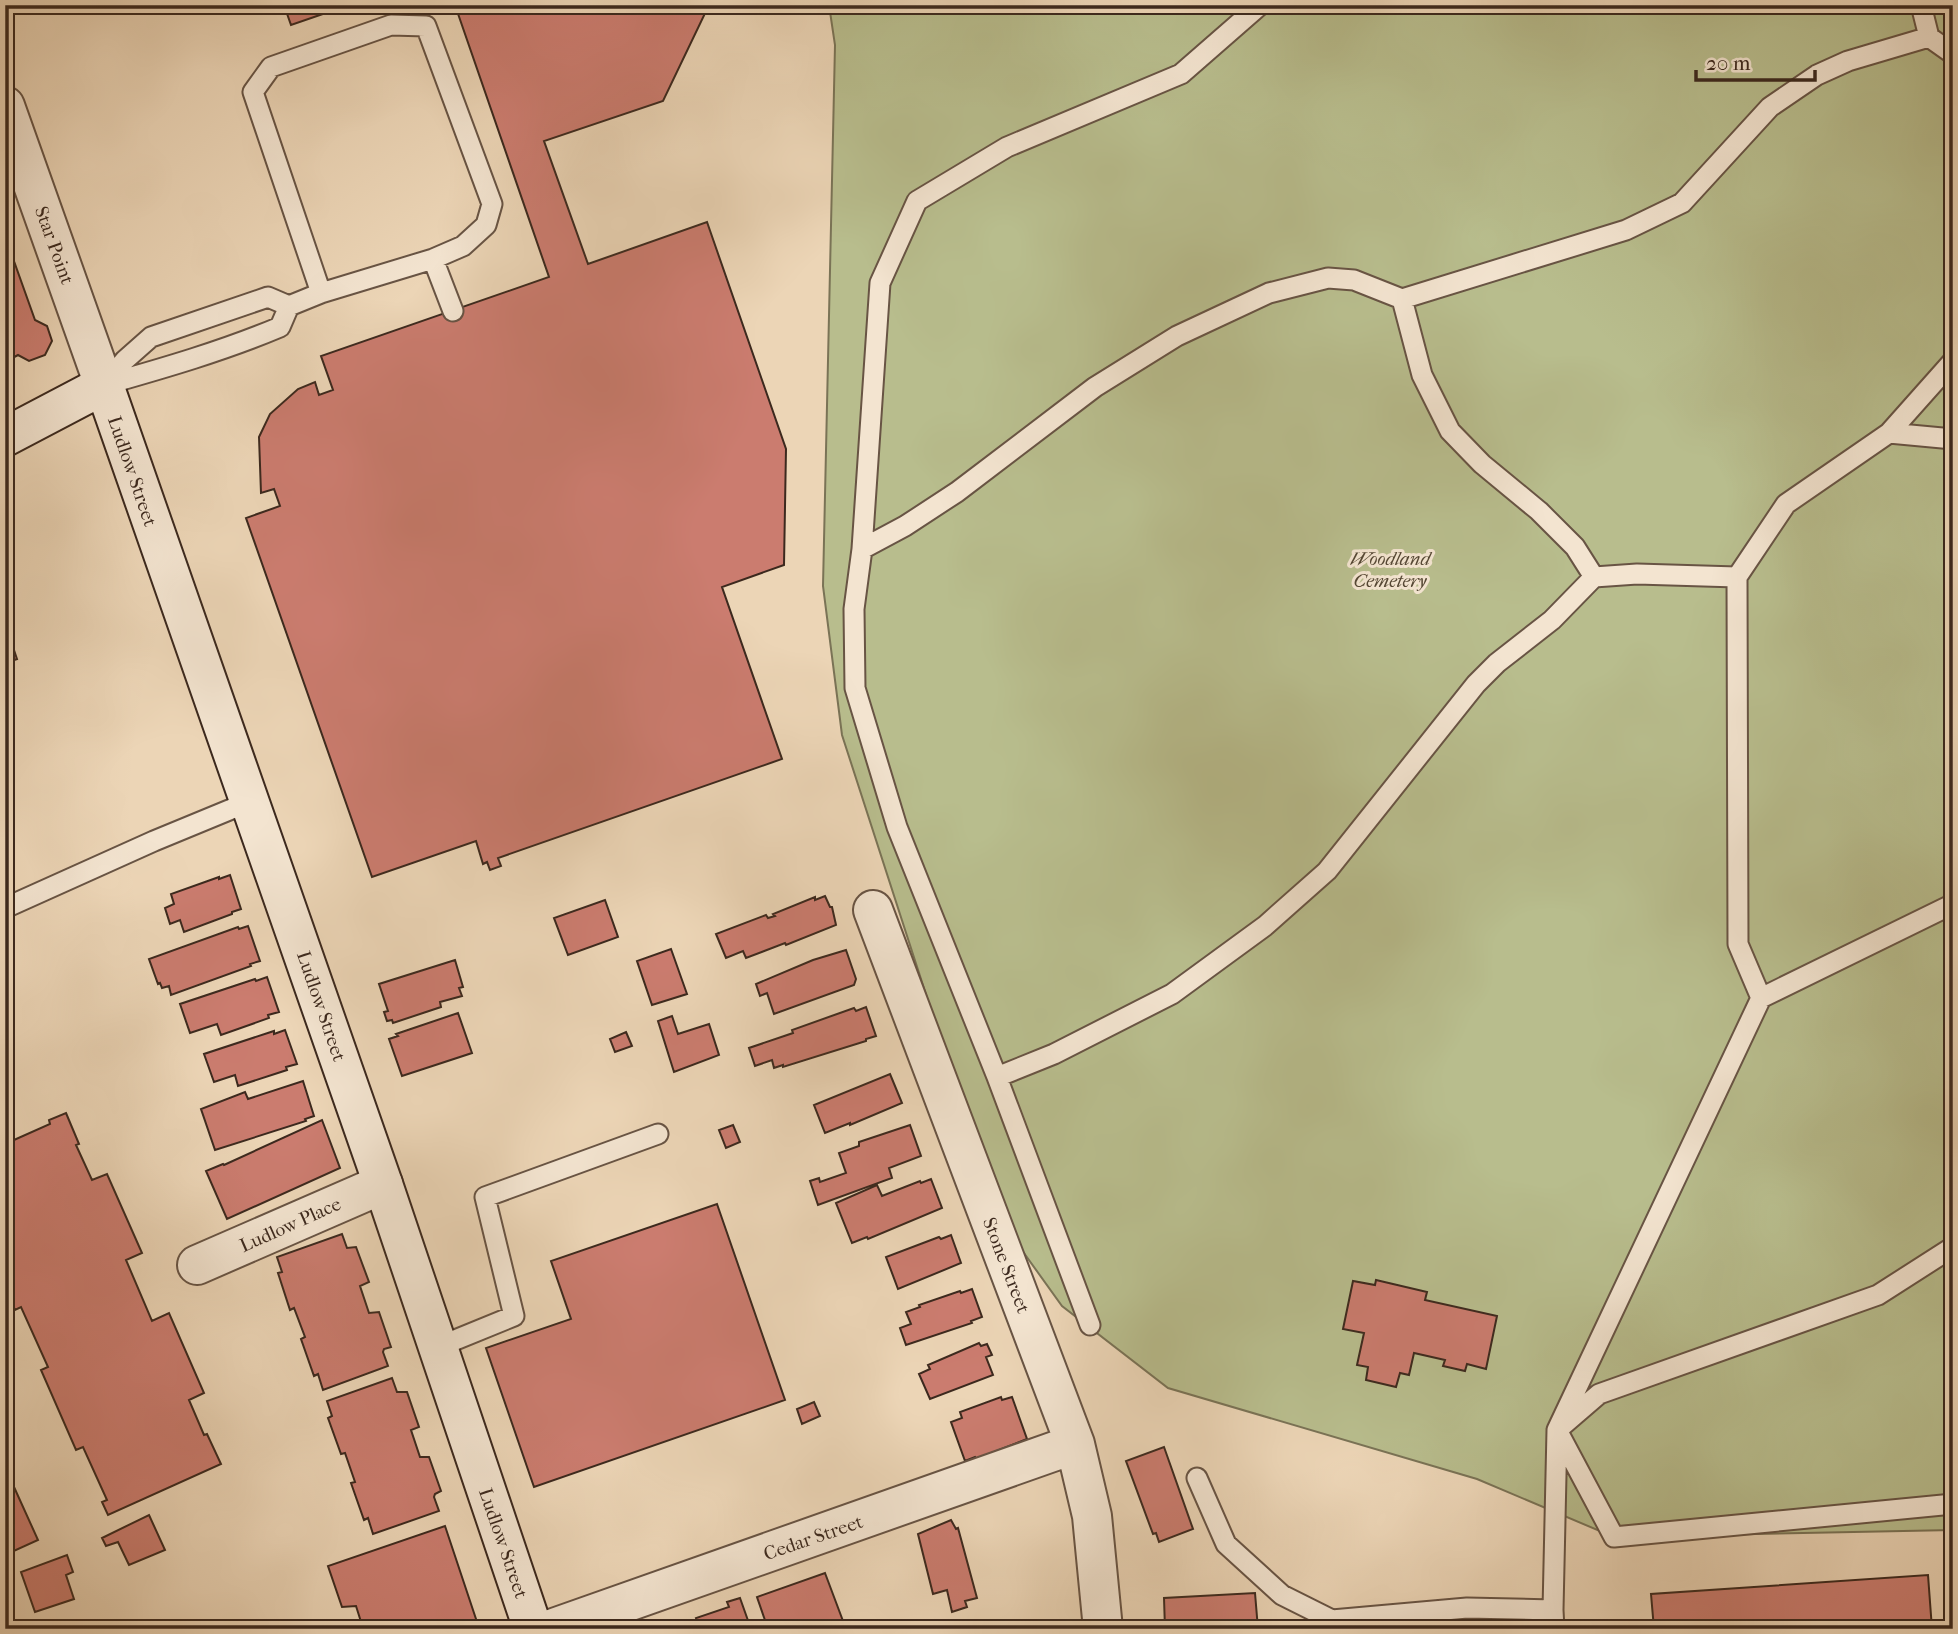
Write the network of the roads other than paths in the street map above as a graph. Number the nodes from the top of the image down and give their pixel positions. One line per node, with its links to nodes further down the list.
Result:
1 (1260, 5): 16 (lane)
2 (1921, 5): 3 (lane)
3 (1929, 37): 4 (lane); 8 (lane)
4 (1953, 54)
5 (5, 106): 12 (street, Star Point)
6 (433, 259): 7 (lane); 7 (lane); 10 (lane)
7 (321, 293): 9 (lane)
8 (1402, 299): 16 (lane); 17 (lane)
9 (289, 306): 12 (lane); 12 (lane)
10 (453, 311)
11 (1953, 361): 13 (lane)
12 (104, 385): 14 (street); 19 (street, Ludlow Street)
13 (1889, 433): 15 (lane); 18 (lane)
14 (5, 437)
15 (1953, 439)
16 (862, 549): 24 (lane)
17 (1594, 577): 18 (lane); 24 (lane)
18 (1737, 577): 23 (lane)
19 (251, 801): 21 (lane); 26 (street, Ludlow Street)
20 (1953, 904): 23 (lane)
21 (5, 908)
22 (873, 910): 32 (street, Stone Street)
23 (1761, 998): 31 (lane)
24 (998, 1077): 29 (lane)
25 (658, 1134): 30 (lane)
26 (383, 1184): 28 (street, Ludlow Place); 30 (street, Ludlow Street)
27 (1953, 1247): 31 (lane)
28 (197, 1265)
29 (1090, 1325)
30 (438, 1347): 36 (street, Ludlow Street)
31 (1557, 1430): 34 (lane); 35 (lane)
32 (1075, 1444): 37 (street, Cedar Street); 38 (street, Stone Street)
33 (1197, 1478): 35 (lane)
34 (1953, 1504)
35 (1554, 1620)
36 (533, 1629)
37 (551, 1629)
38 (1103, 1629)

